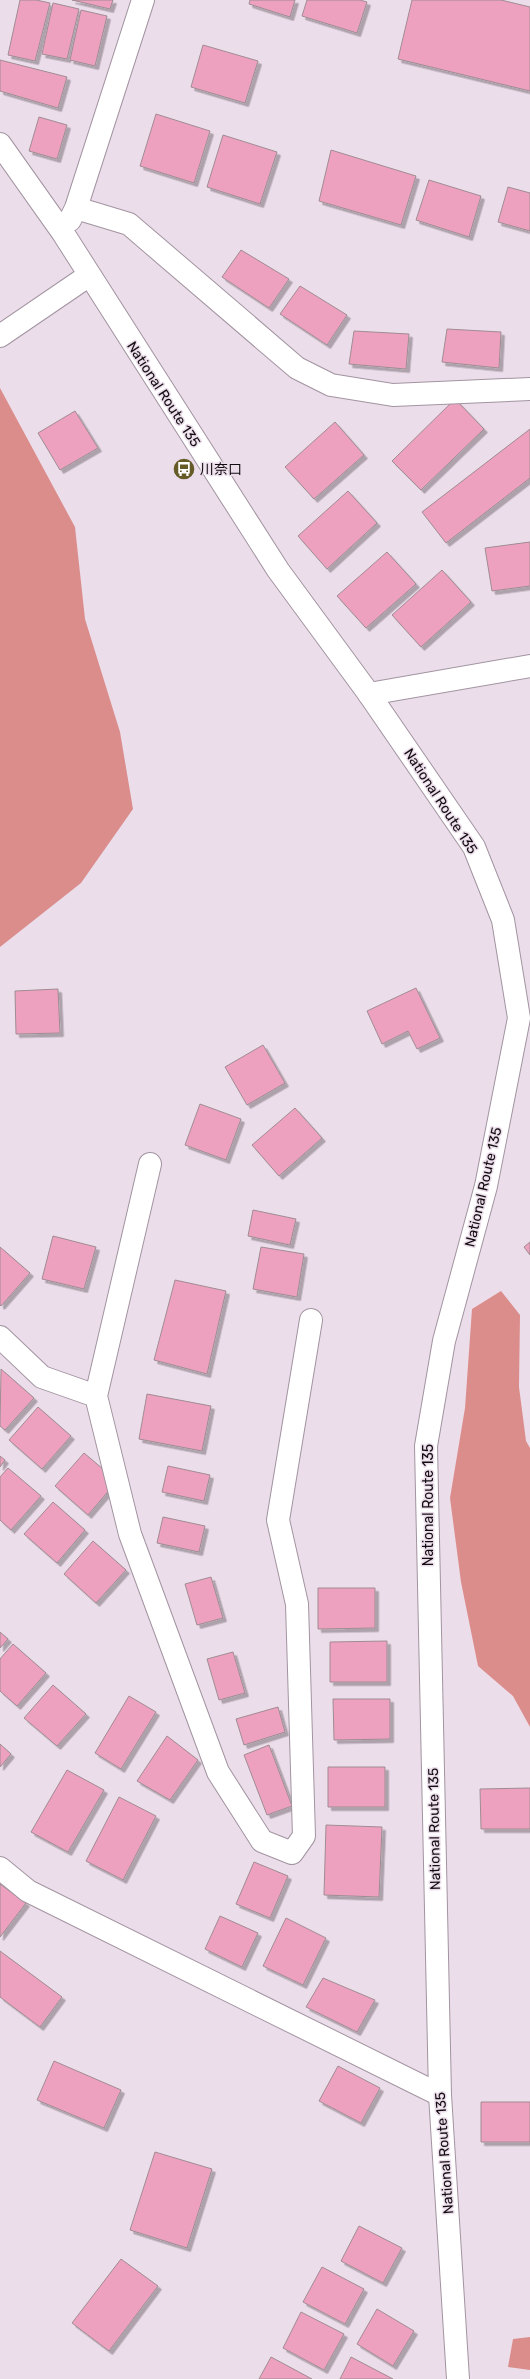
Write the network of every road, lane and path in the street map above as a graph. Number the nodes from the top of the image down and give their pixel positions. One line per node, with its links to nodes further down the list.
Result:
1 (142, 0): 3 (main road)
2 (0, 144): 4 (main road, National Route 135)
3 (76, 208): 4 (main road); 7 (main road)
4 (63, 234): 5 (main road, National Route 135)
5 (88, 276): 6 (main road); 9 (main road, National Route 135)
6 (0, 336)
7 (530, 389)
8 (530, 666): 9 (main road)
9 (369, 694): 10 (main road, National Route 135)
10 (525, 1018): 16 (main road, National Route 135)
11 (150, 1164): 14 (main road)
12 (311, 1320): 14 (main road)
13 (0, 1338): 14 (main road)
14 (96, 1396)
15 (0, 1868): 16 (main road)
16 (440, 2095): 17 (main road, National Route 135)
17 (458, 2379)

